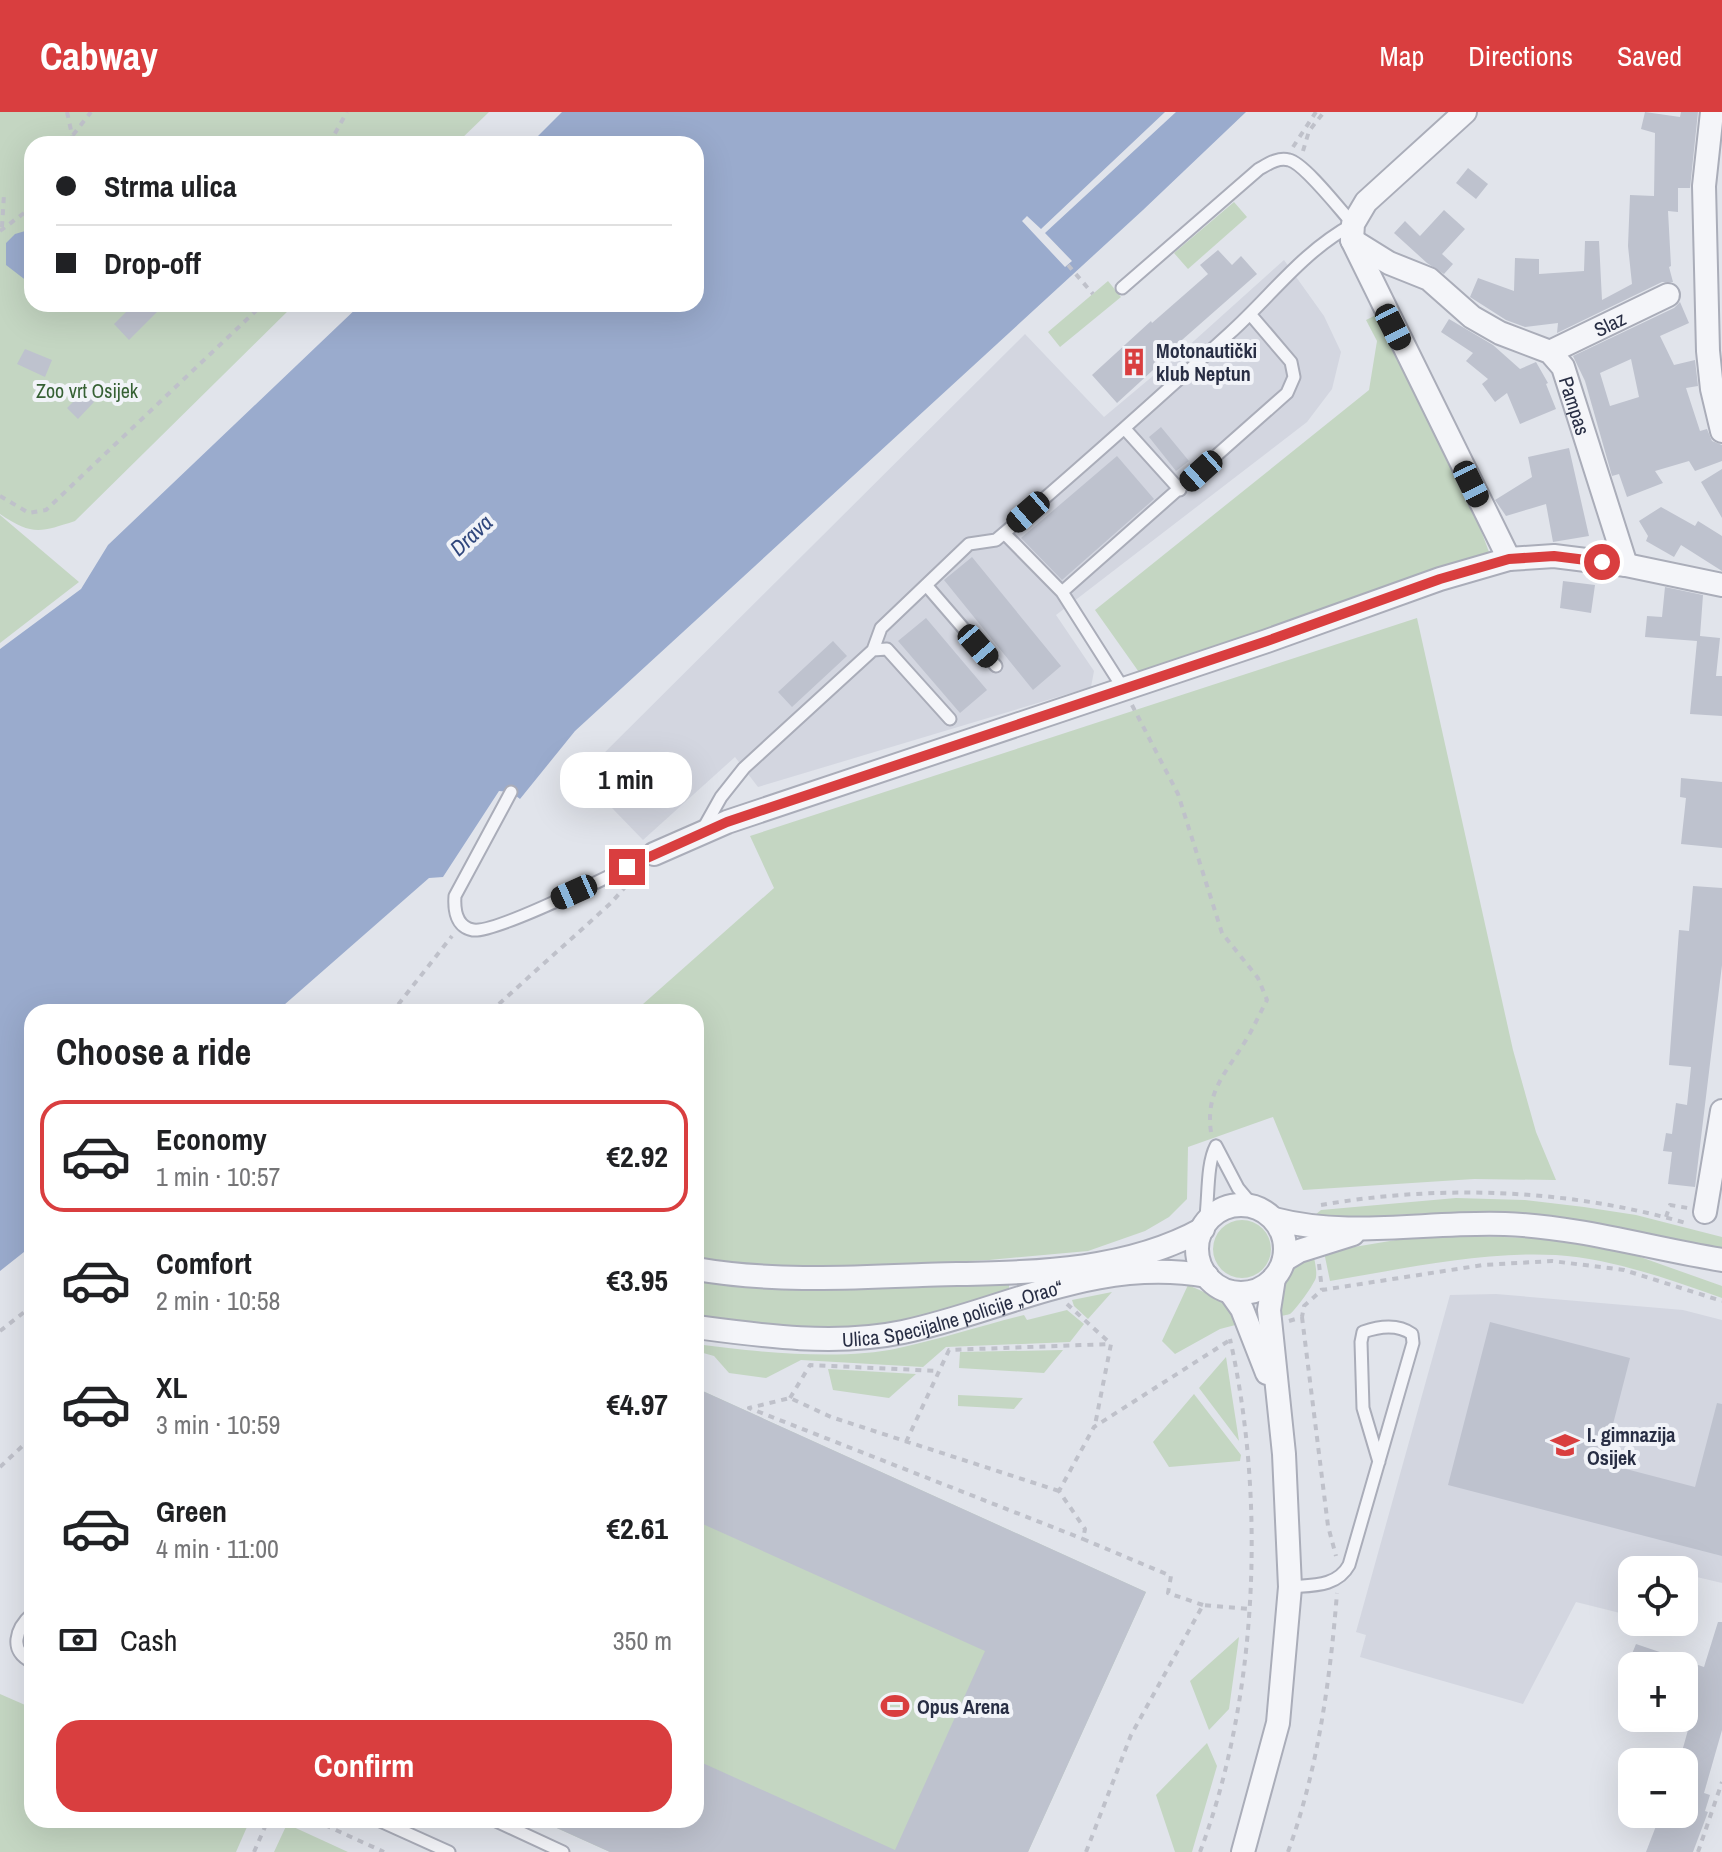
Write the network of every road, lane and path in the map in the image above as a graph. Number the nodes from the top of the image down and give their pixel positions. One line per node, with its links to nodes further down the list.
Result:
1 (67, 112): 8 (path)
2 (91, 112): 8 (path)
3 (347, 112): 9 (path)
4 (1316, 112): 10 (path)
5 (1324, 112): 11 (path)
6 (1465, 112): 15 (street)
7 (1712, 112): 26 (street)
8 (74, 134)
9 (334, 136)
10 (1289, 159): 11 (lane); 18 (lane)
11 (1301, 168): 15 (lane)
12 (4, 194): 14 (path)
13 (24, 213): 14 (path)
14 (1, 230)
15 (1352, 232): 17 (street, Pampas); 21 (street); 23 (lane)
16 (1068, 265): 19 (path)
17 (1418, 274): 21 (street); 24 (street, Pampas)
18 (1122, 288)
19 (1093, 294)
20 (1668, 295): 24 (street, Slaz)
21 (1380, 300): 30 (street)
22 (255, 312): 28 (path)
23 (1250, 314): 25 (lane); 27 (lane)
24 (1550, 352): 31 (street, Pampas)
25 (1125, 429): 27 (lane); 29 (lane)
26 (1722, 431)
27 (1180, 490): 34 (lane)
28 (0, 496)
29 (1004, 533): 32 (lane); 34 (lane)
30 (1509, 559): 31 (street); 37 (street)
31 (1626, 565): 33 (street)
32 (926, 585): 35 (lane); 36 (lane)
33 (1722, 585)
34 (1062, 592): 37 (lane)
35 (873, 650): 38 (lane); 40 (lane)
36 (996, 666)
37 (1123, 688): 40 (street); 47 (path)
38 (950, 719)
39 (511, 792): 43 (lane)
40 (701, 833): 41 (street)
41 (654, 854): 43 (lane)
42 (628, 884): 45 (path)
43 (461, 924): 44 (path)
44 (399, 1004)
45 (499, 1004)
46 (1722, 1111): 50 (street)
47 (1216, 1146): 48 (lane); 53 (lane)
48 (1253, 1206): 52 (street); 53 (street)
49 (1682, 1207): 51 (path)
50 (1705, 1212)
51 (1666, 1217)
52 (1274, 1219): 54 (street); 57 (street)
53 (1204, 1226): 58 (street, Ulica Specijalne policije „Orao“); 60 (street)
54 (1370, 1229): 55 (street); 57 (street)
55 (1677, 1253): 56 (street); 59 (street)
56 (1722, 1260)
57 (1279, 1269): 61 (street); 65 (street)
58 (704, 1270)
59 (1722, 1274)
60 (1207, 1276): 61 (street); 66 (street, Ulica Specijalne policije „Orao“)
61 (1230, 1292): 65 (street)
62 (1722, 1301): 65 (path)
63 (1054, 1308): 69 (path)
64 (24, 1312): 67 (path)
65 (1260, 1326): 68 (path); 79 (street)
66 (704, 1328)
67 (0, 1331)
68 (1230, 1340): 72 (path); 81 (path)
69 (1111, 1344): 70 (path); 72 (path)
70 (939, 1371): 71 (path); 73 (path)
71 (790, 1398): 73 (path); 78 (path)
72 (1094, 1427): 77 (path)
73 (906, 1442): 77 (path)
74 (24, 1444): 76 (path)
75 (1379, 1462): 75 (lane); 79 (lane)
76 (0, 1467)
77 (1059, 1491): 78 (path)
78 (1083, 1539): 80 (path)
79 (1290, 1587): 95 (street)
80 (1203, 1605): 81 (path); 93 (path)
81 (1249, 1609): 94 (path)
82 (24, 1623): 83 (lane)
83 (24, 1655)
84 (1722, 1782): 96 (path)
85 (264, 1828): 90 (path)
86 (332, 1828): 91 (path)
87 (396, 1828): 92 (lane)
88 (510, 1828): 89 (lane)
89 (555, 1850)
90 (254, 1852)
91 (384, 1852)
92 (449, 1852)
93 (1086, 1852)
94 (1200, 1852)
95 (1243, 1852)
96 (1698, 1852)

